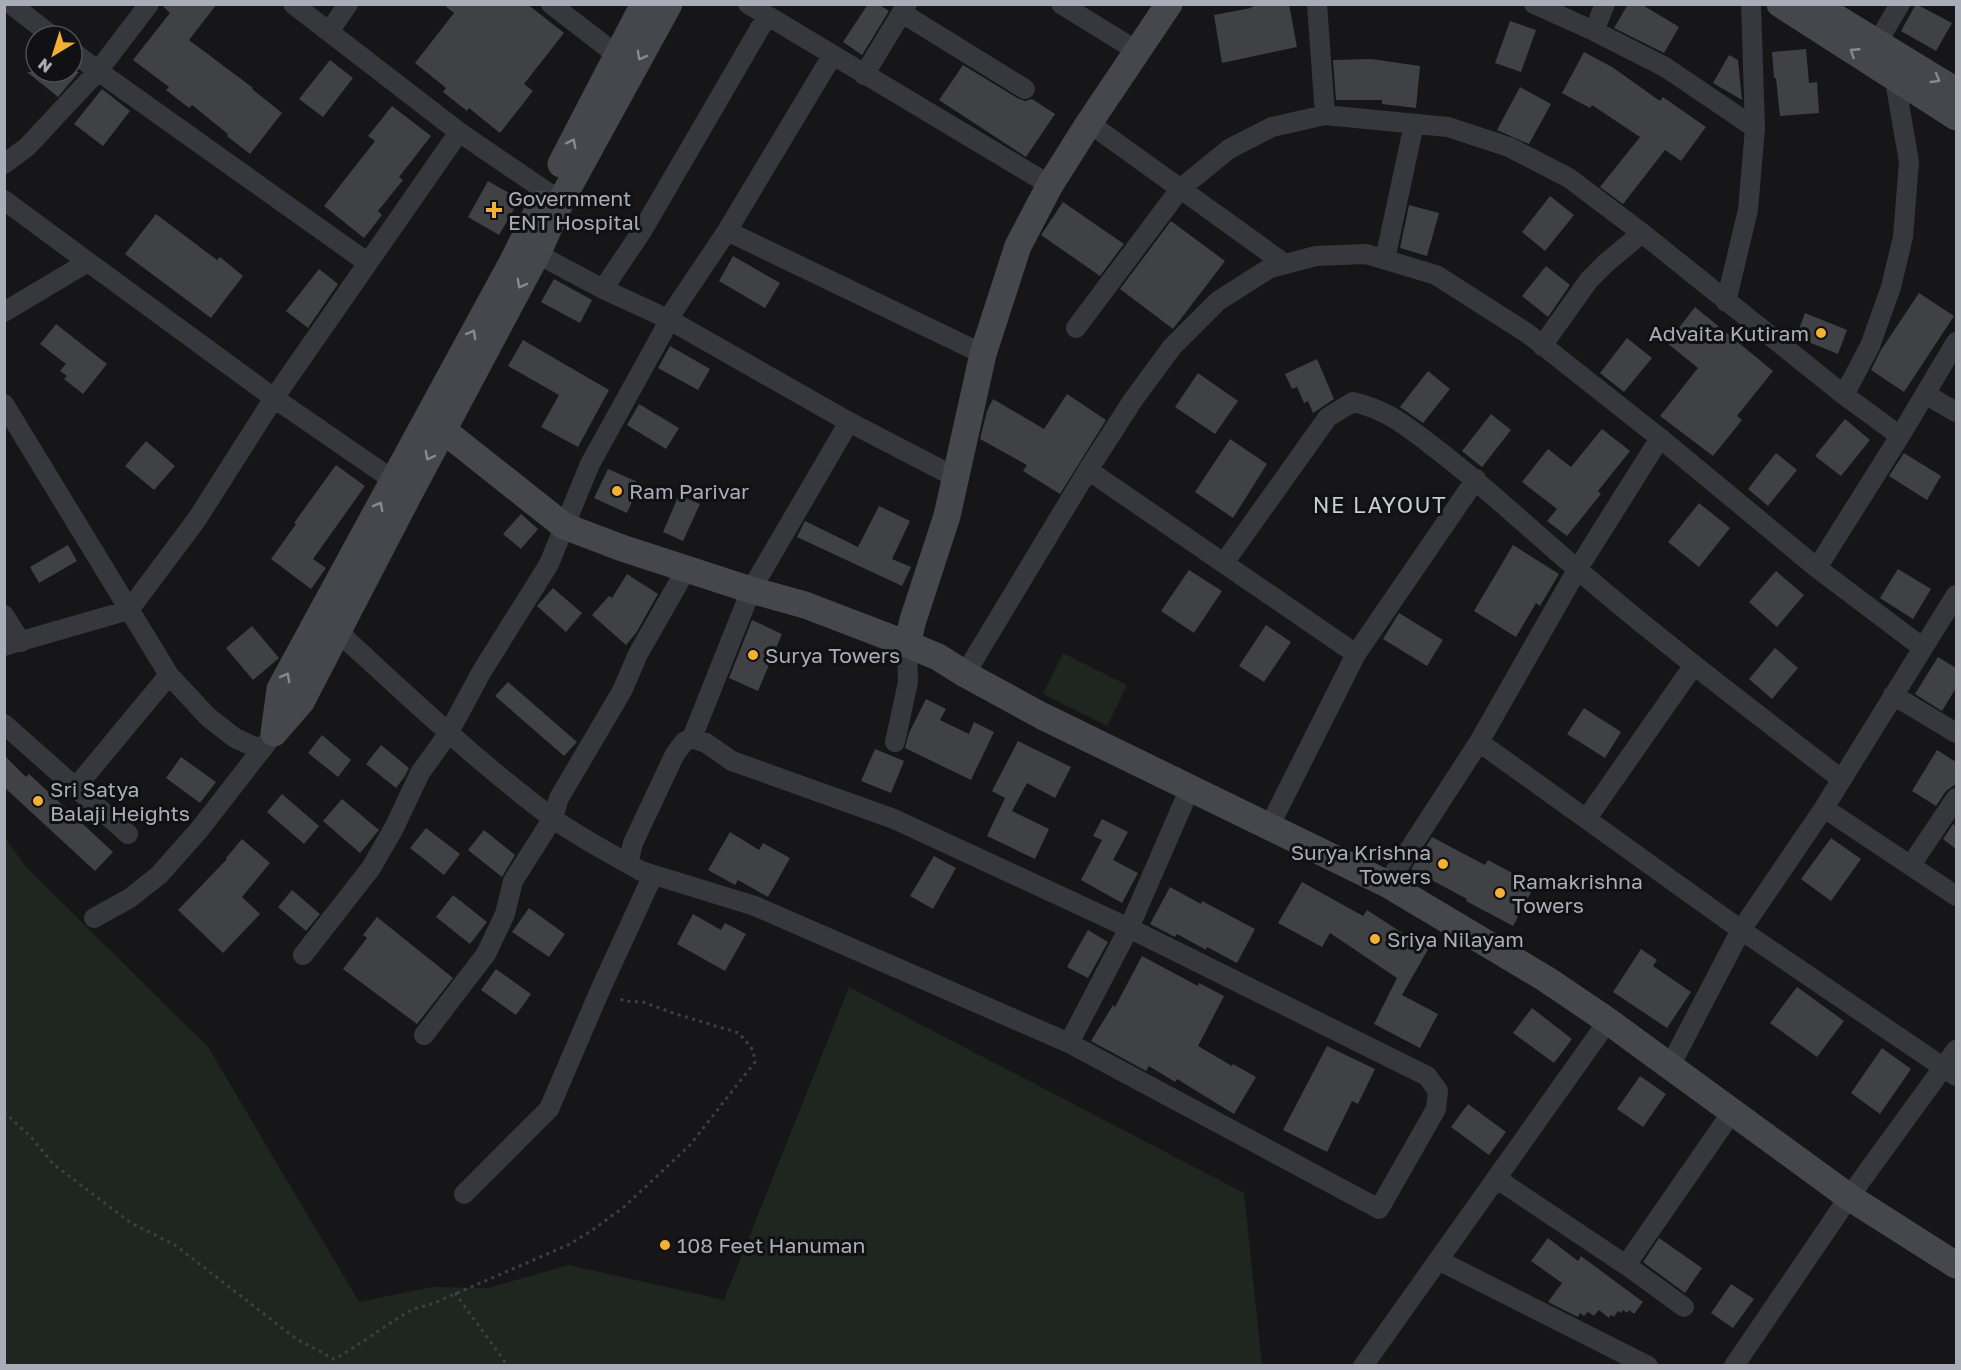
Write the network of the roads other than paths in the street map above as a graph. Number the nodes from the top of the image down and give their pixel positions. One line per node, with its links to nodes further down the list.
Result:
1 (11, 4): 20 (street)
2 (149, 4): 28 (street)
3 (293, 4): 22 (street)
4 (348, 4): 22 (street)
5 (551, 4): 25 (street)
6 (644, 4): 25 (main road)
7 (669, 4): 42 (main road, one-way to 42)
8 (748, 4): 19 (street)
9 (1060, 4): 24 (street)
10 (1169, 4): 24 (main road)
11 (1317, 4): 33 (street)
12 (1534, 4): 21 (street)
13 (1605, 4): 21 (street)
14 (1750, 4): 37 (street)
15 (1780, 4): 30 (main road, one-way to 15)
16 (1814, 4): 23 (main road)
17 (1900, 4): 23 (street)
18 (904, 9): 29 (street); 31 (street)
19 (767, 16): 26 (street); 51 (street)
20 (37, 24)
21 (1594, 31): 37 (street)
22 (330, 32): 38 (street)
23 (1882, 47): 30 (street); 32 (main road, one-way to 32)
24 (1137, 51): 35 (main road)
25 (617, 55): 42 (main road, one-way to 25)
26 (832, 56): 29 (street); 44 (street)
27 (84, 60): 28 (street)
28 (98, 71): 39 (street); 49 (street)
29 (864, 75): 40 (street)
30 (1895, 79): 34 (main road); 60 (street)
31 (1025, 89)
32 (1956, 91)
33 (1324, 115): 36 (street); 41 (street)
34 (1956, 117)
35 (1089, 123): 40 (main road); 41 (street)
36 (1414, 124): 45 (street); 47 (street)
37 (1755, 128): 52 (street)
38 (459, 132): 42 (street); 49 (street)
39 (4, 164)
40 (1050, 185): 58 (main road)
41 (1180, 189): 50 (street); 55 (street)
42 (555, 195): 46 (main road)
43 (4, 200): 48 (street)
44 (727, 231): 54 (street); 58 (street)
45 (1642, 233): 52 (street); 57 (street)
46 (529, 250): 51 (street); 65 (main road, one-way to 65); 71 (main road, one-way to 46)
47 (1385, 259): 50 (street); 57 (street)
48 (88, 262): 53 (street); 61 (street)
49 (368, 263): 61 (street)
50 (1285, 264): 68 (street)
51 (603, 289): 54 (street)
52 (1726, 302): 60 (street)
53 (4, 312)
54 (668, 319): 64 (street); 72 (street)
55 (1076, 328)
56 (1956, 342): 59 (street)
57 (1542, 346): 67 (street)
58 (983, 354): 69 (main road)
59 (1925, 394): 63 (street); 66 (street)
60 (1844, 395): 66 (street)
61 (274, 398): 71 (street); 79 (street)
62 (4, 404): 79 (street)
63 (1956, 412)
64 (849, 422): 69 (street); 77 (street)
65 (443, 430): 72 (main road); 81 (main road, one-way to 81)
66 (1900, 436): 75 (street)
67 (1660, 438): 75 (street); 76 (street)
68 (1088, 470): 73 (street); 87 (street)
69 (955, 477): 83 (main road)
70 (1476, 479): 73 (street); 76 (street); 85 (street)
71 (393, 480): 94 (main road, one-way to 71)
72 (564, 526): 74 (main road); 92 (street)
73 (1224, 563): 85 (street)
74 (687, 568): 77 (main road); 102 (street)
75 (1817, 568): 84 (street)
76 (1577, 570): 86 (street); 96 (street)
77 (751, 590): 83 (main road); 93 (street)
78 (1956, 595): 84 (street)
79 (129, 610): 82 (street); 88 (street)
80 (4, 615): 82 (street)
81 (337, 631): 92 (street); 94 (main road)
82 (13, 644)
83 (907, 644): 87 (main road); 95 (street)
84 (1923, 648): 89 (street)
85 (1356, 654): 104 (street)
86 (1694, 665): 97 (street); 103 (street)
87 (965, 674): 99 (main road)
88 (169, 675): 94 (street); 98 (street)
89 (1893, 695): 91 (street); 97 (street)
90 (4, 724): 98 (street)
91 (1956, 733)
92 (448, 734): 102 (street); 114 (street)
93 (692, 738): 106 (street); 112 (street)
94 (268, 742): 111 (street)
95 (895, 742)
96 (1479, 742): 103 (street); 109 (street)
97 (1841, 778): 101 (street)
98 (76, 787): 105 (street)
99 (1190, 788): 104 (main road); 112 (street)
100 (1956, 798): 107 (street)
101 (1824, 808): 107 (street); 113 (street)
102 (553, 818): 106 (street); 116 (street)
103 (1587, 818): 113 (street)
104 (1269, 827): 109 (main road)
105 (129, 834)
106 (628, 863): 108 (street)
107 (1911, 865): 110 (street)
108 (653, 874): 117 (street); 123 (street)
109 (1387, 884): 115 (main road)
110 (1956, 896)
111 (94, 918)
112 (1129, 928): 117 (street); 117 (street)
113 (1741, 930): 119 (street); 120 (street)
114 (303, 955)
115 (1608, 1021): 119 (main road); 122 (street)
116 (424, 1035)
117 (1069, 1043)
118 (1956, 1050): 120 (street)
119 (1670, 1066): 121 (main road)
120 (1950, 1072): 124 (street)
121 (1732, 1112): 124 (main road); 126 (street)
122 (1497, 1179): 125 (street); 126 (street)
123 (464, 1194)
124 (1848, 1197): 127 (main road); 131 (street)
125 (1438, 1260): 129 (street); 130 (street)
126 (1626, 1265): 128 (street)
127 (1956, 1265)
128 (1684, 1307)
129 (1363, 1365)
130 (1648, 1365)
131 (1734, 1365)

